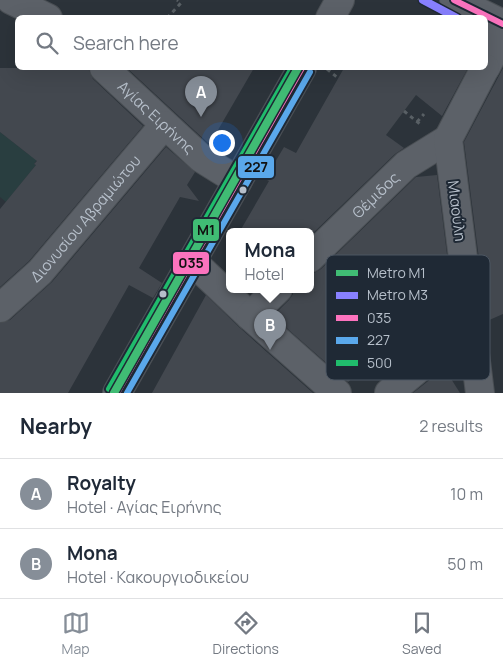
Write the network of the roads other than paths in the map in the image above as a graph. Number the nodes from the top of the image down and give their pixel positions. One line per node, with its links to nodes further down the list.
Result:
1 (11, 0): 4 (street)
2 (340, 0): 5 (street)
3 (454, 0): 6 (street)
4 (42, 15)
5 (332, 15)
6 (485, 15)
7 (488, 17): 8 (street)
8 (503, 24)
9 (503, 34): 10 (street)
10 (488, 62)
11 (106, 70): 14 (street, Αγίας Ειρήνης)
12 (301, 70): 16 (street)
13 (483, 70): 15 (street)
14 (164, 125): 16 (street, Αγίας Ειρήνης); 21 (street, Διονυσίου Αβραμιώτου)
15 (448, 139): 17 (street, Θέμιδος); 18 (street, Μιαούλη)
16 (238, 180): 19 (street)
17 (314, 254)
18 (462, 255)
19 (192, 261): 22 (street); 25 (street)
20 (274, 293): 22 (street)
21 (0, 308)
22 (250, 316): 26 (street)
23 (405, 380): 27 (street)
24 (478, 380): 28 (street, Μιαούλη)
25 (117, 393)
26 (337, 393)
27 (389, 393)
28 (480, 393)

